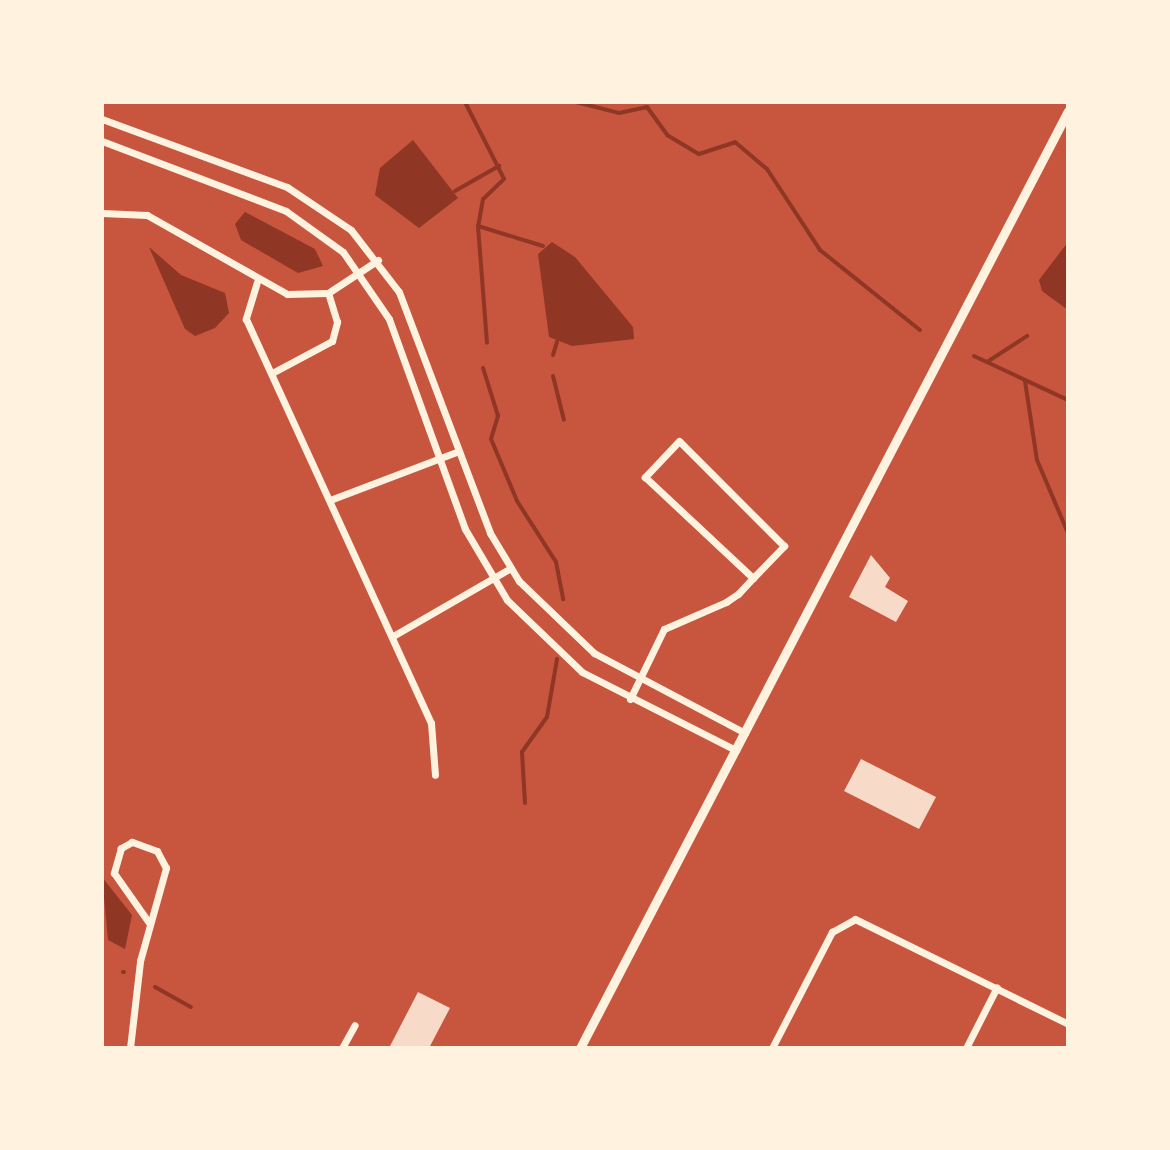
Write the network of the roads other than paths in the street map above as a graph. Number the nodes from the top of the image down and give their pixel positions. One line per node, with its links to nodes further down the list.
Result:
1 (1068, 111): 19 (street)
2 (102, 119): 5 (street)
3 (102, 141): 6 (street)
4 (102, 213): 7 (street)
5 (378, 260): 6 (street); 10 (street)
6 (361, 273): 8 (street); 11 (street)
7 (257, 282): 8 (street); 9 (street)
8 (328, 293): 9 (street)
9 (272, 373): 12 (street)
10 (459, 451): 11 (street); 13 (street)
11 (439, 458): 12 (street); 15 (street)
12 (330, 500): 16 (street)
13 (511, 568): 15 (street); 17 (street)
14 (753, 578): 14 (street); 17 (street)
15 (494, 581): 16 (street); 18 (street)
16 (393, 636): 21 (street)
17 (640, 679): 18 (street); 19 (street)
18 (630, 699): 20 (street)
19 (745, 733): 20 (street)
20 (736, 750): 28 (street)
21 (435, 775)
22 (150, 924): 22 (street); 26 (street)
23 (997, 987): 24 (street); 29 (street); 30 (street)
24 (1068, 1024)
25 (355, 1025): 27 (street)
26 (130, 1048)
27 (342, 1048)
28 (580, 1048)
29 (772, 1048)
30 (966, 1048)

